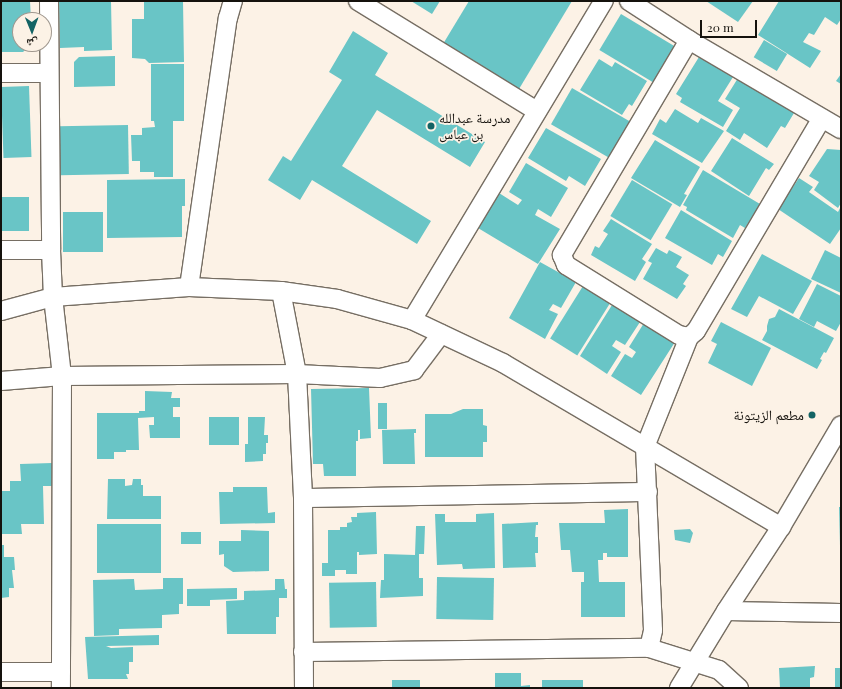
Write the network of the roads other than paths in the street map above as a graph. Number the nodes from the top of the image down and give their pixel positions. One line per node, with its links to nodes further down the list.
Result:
1 (49, 1): 8 (street)
2 (233, 1): 14 (street)
3 (358, 1): 9 (street)
4 (604, 1): 9 (street)
5 (629, 1): 6 (street)
6 (689, 40): 10 (street); 20 (street)
7 (1, 73): 8 (street)
8 (49, 73): 13 (street)
9 (537, 111): 18 (street)
10 (822, 118): 11 (street); 20 (street)
11 (841, 129)
12 (1, 250): 13 (street)
13 (51, 250): 16 (street)
14 (189, 287): 15 (street); 16 (street)
15 (281, 291): 18 (street); 21 (street)
16 (53, 297): 17 (street); 22 (street)
17 (1, 311)
18 (412, 320): 19 (street)
19 (441, 334): 21 (street); 25 (street)
20 (688, 337): 25 (street)
21 (296, 374): 22 (street); 27 (street)
22 (62, 376): 23 (street); 35 (street)
23 (1, 381)
24 (841, 425): 28 (street)
25 (645, 447): 26 (street); 28 (street)
26 (648, 492): 27 (street); 31 (street)
27 (303, 498): 32 (street)
28 (781, 527): 29 (street)
29 (726, 611): 30 (street); 33 (street)
30 (841, 613)
31 (649, 648): 32 (street); 33 (street)
32 (303, 652): 36 (street)
33 (696, 662): 37 (street); 38 (street)
34 (1, 672): 35 (street)
35 (61, 680)
36 (304, 688)
37 (679, 688)
38 (739, 688)

